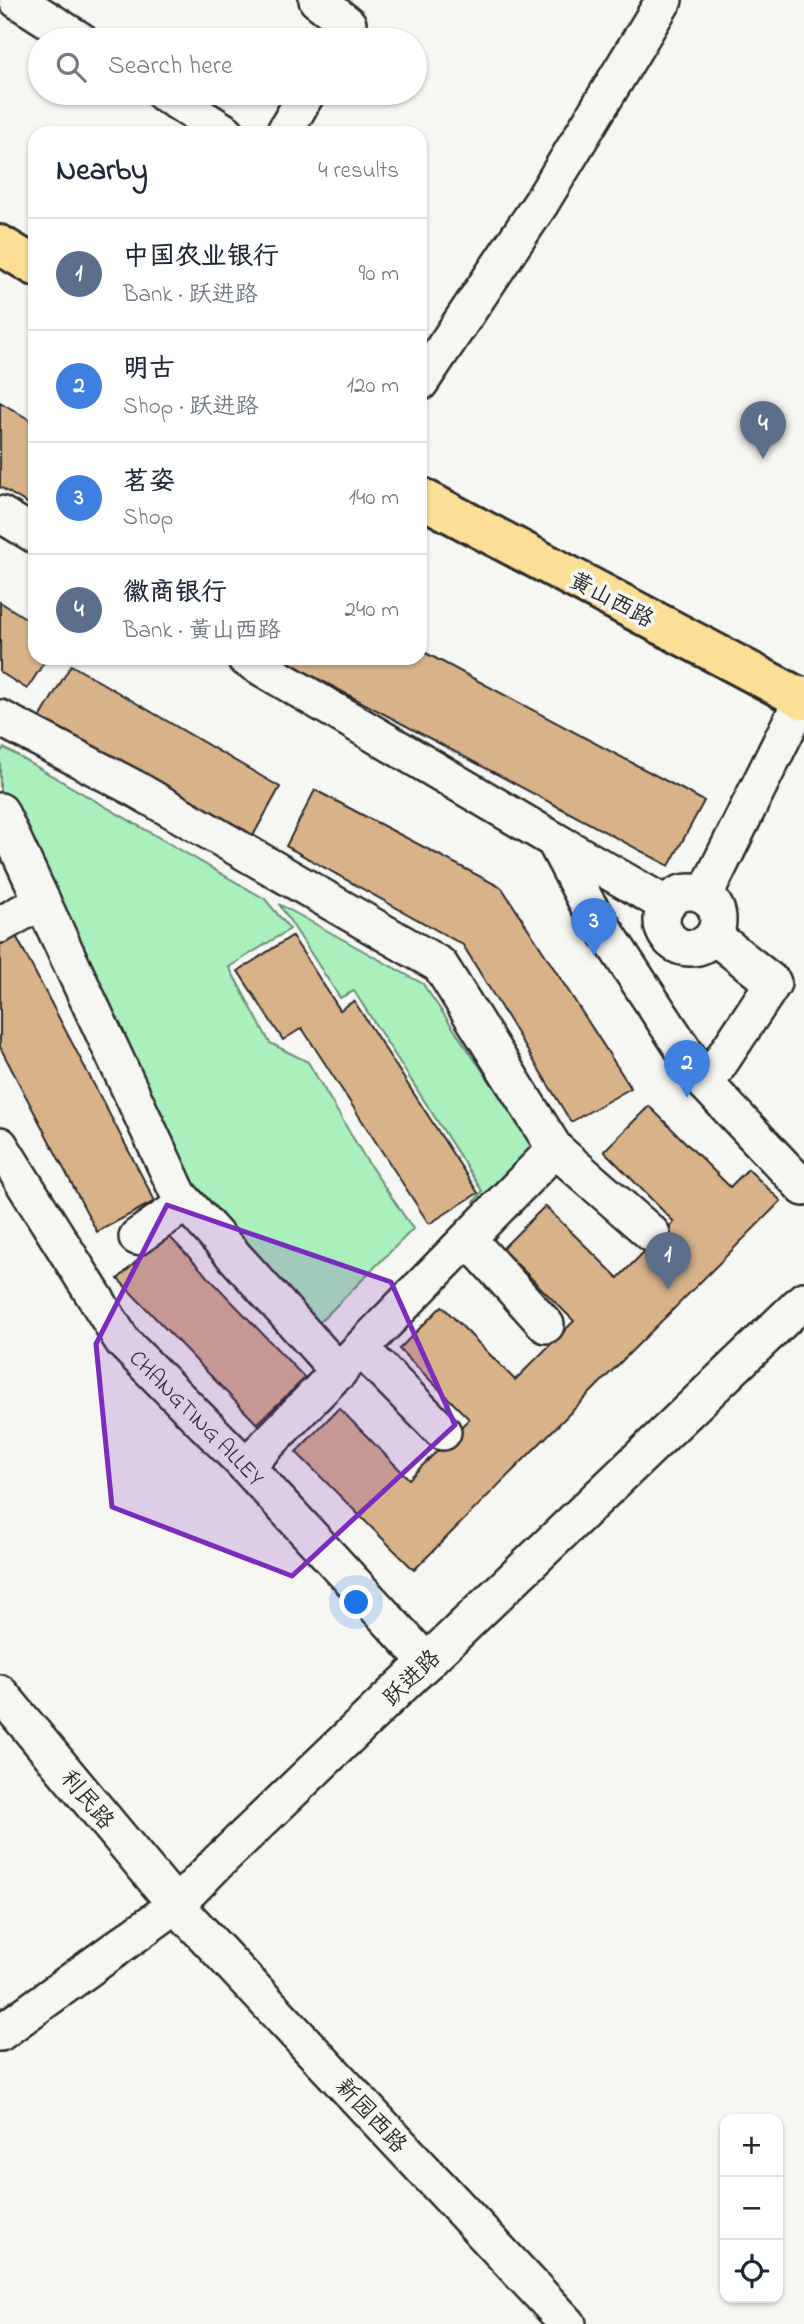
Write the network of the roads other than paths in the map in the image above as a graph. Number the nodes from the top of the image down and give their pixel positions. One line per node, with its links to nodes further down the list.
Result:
1 (17, 0): 4 (street)
2 (317, 0): 5 (street)
3 (664, 0): 12 (street)
4 (61, 28)
5 (346, 28)
6 (182, 105): 8 (street)
7 (300, 105): 9 (street)
8 (216, 126)
9 (288, 126)
10 (0, 244): 11 (main road)
11 (28, 262)
12 (427, 373)
13 (427, 501): 17 (main road, 黄山西路)
14 (0, 514): 15 (street)
15 (28, 531)
16 (257, 665): 20 (street)
17 (803, 698): 21 (street)
18 (0, 718): 28 (street)
19 (0, 811): 22 (street)
20 (554, 840): 23 (street); 26 (street)
21 (705, 895): 23 (street); 25 (street)
22 (42, 901): 24 (street); 30 (street)
23 (665, 904): 25 (street)
24 (0, 925)
25 (714, 936): 26 (street)
26 (706, 1084): 29 (street)
27 (0, 1145): 38 (street, CHANGTING ALLEY)
28 (555, 1149): 31 (street); 33 (street)
29 (804, 1188)
30 (186, 1203): 32 (street); 36 (street)
31 (652, 1234)
32 (137, 1237)
33 (468, 1239): 35 (street); 36 (street)
34 (804, 1300): 39 (street, 跃进路)
35 (546, 1325)
36 (350, 1360): 37 (street); 38 (street)
37 (443, 1432)
38 (246, 1466): 39 (street, CHANGTING ALLEY)
39 (427, 1662): 41 (street, 跃进路)
40 (0, 1693): 41 (street, 利民路)
41 (176, 1905): 42 (street, 跃进路); 43 (street, 新园西路)
42 (0, 2033)
43 (568, 2324)

